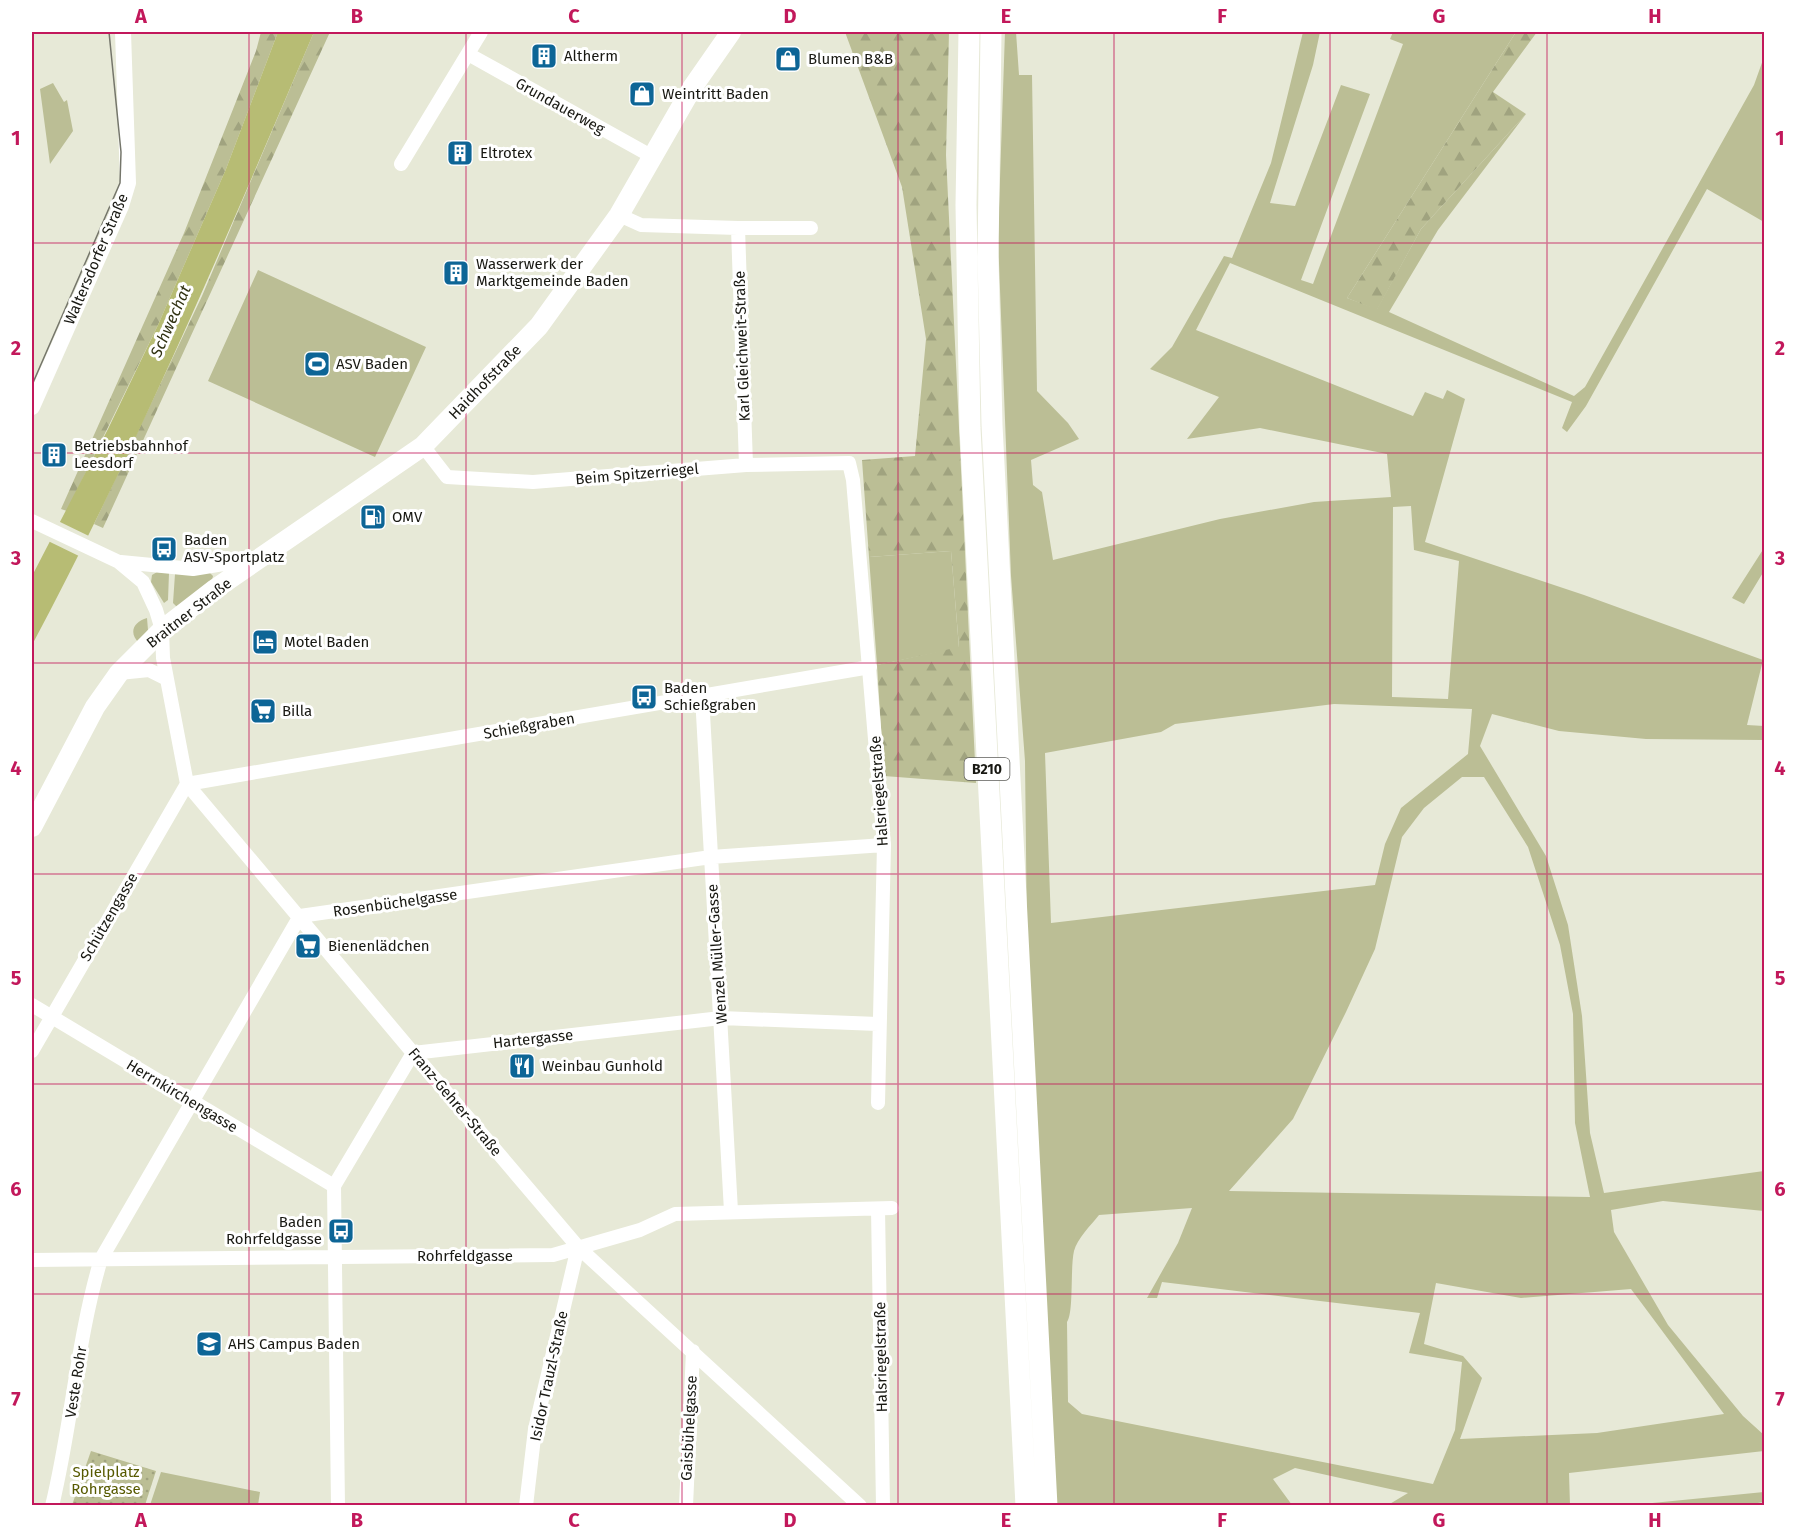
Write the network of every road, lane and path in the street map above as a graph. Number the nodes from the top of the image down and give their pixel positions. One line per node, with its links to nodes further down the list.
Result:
1 (123, 32): 12 (street, Waltersdorfer Straße)
2 (481, 32): 6 (street)
3 (731, 32): 7 (main road, Haidhofstraße)
4 (969, 32): 51 (main road, B210)
5 (991, 32): 52 (main road, B210)
6 (468, 54): 7 (street, Grundauerweg); 8 (street)
7 (653, 157): 9 (main road, Haidhofstraße)
8 (401, 164)
9 (619, 215): 10 (street); 13 (main road, Haidhofstraße)
10 (738, 228): 11 (street); 14 (street, Karl Gleichweit-Straße)
11 (811, 228)
12 (32, 407)
13 (423, 446): 14 (street, Beim Spitzerriegel); 17 (main road, Haidhofstraße)
14 (746, 465): 15 (street, Beim Spitzerriegel)
15 (853, 480): 20 (street, Halsriegelstraße)
16 (32, 522): 18 (street)
17 (262, 558): 18 (street, Haidhofstraße); 19 (main road, Braitner Straße)
18 (119, 562): 19 (street, Franz-Gehrer-Straße)
19 (162, 630): 21 (main road, Braitner Straße); 22 (street, Franz-Gehrer-Straße)
20 (870, 667): 23 (street, Schießgraben); 26 (street, Halsriegelstraße)
21 (119, 673): 22 (street, Braitner Straße); 25 (main road, Braitner Straße)
22 (167, 680): 24 (street, Franz-Gehrer-Straße)
23 (702, 696): 24 (street, Schießgraben); 27 (street, Wenzel Müller-Gasse)
24 (187, 784): 28 (street, Franz-Gehrer-Straße); 30 (street, Schützengasse)
25 (32, 827)
26 (884, 845): 27 (street, Rosenbüchelgasse); 32 (street, Halsriegelstraße)
27 (711, 857): 28 (street, Rosenbüchelgasse); 31 (street, Wenzel Müller-Gasse)
28 (300, 916): 34 (street, Franz-Gehrer-Straße); 35 (street)
29 (32, 1005): 30 (street, Herrnkirchengasse)
30 (52, 1017): 33 (street, Schützengasse); 35 (street, Herrnkirchengasse)
31 (721, 1018): 32 (street, Hartergasse); 34 (street, Hartergasse); 39 (street, Wenzel Müller-Gasse)
32 (878, 1024): 36 (street, Halsriegelstraße)
33 (32, 1051)
34 (413, 1053): 37 (street); 40 (street, Franz-Gehrer-Straße)
35 (190, 1102): 37 (street, Herrnkirchengasse); 42 (street)
36 (878, 1103)
37 (334, 1186): 41 (street)
38 (885, 1209): 39 (street, Rohrfeldgasse); 50 (street, Halsriegelstraße)
39 (731, 1211): 40 (street, Rohrfeldgasse)
40 (578, 1247): 41 (street, Rohrfeldgasse); 44 (street, Franz-Gehrer-Straße); 47 (street, Isidor Trauzl-Straße)
41 (333, 1257): 42 (street, Rohrfeldgasse); 46 (street)
42 (101, 1259): 43 (street, Rohrfeldgasse); 45 (street, Veste Rohr)
43 (32, 1260)
44 (693, 1351): 48 (street, Gaisbühelgasse); 49 (street, Franz-Gehrer-Straße)
45 (52, 1506)
46 (338, 1506)
47 (526, 1506)
48 (686, 1506)
49 (860, 1506)
50 (883, 1506)
51 (1026, 1506)
52 (1047, 1506)

